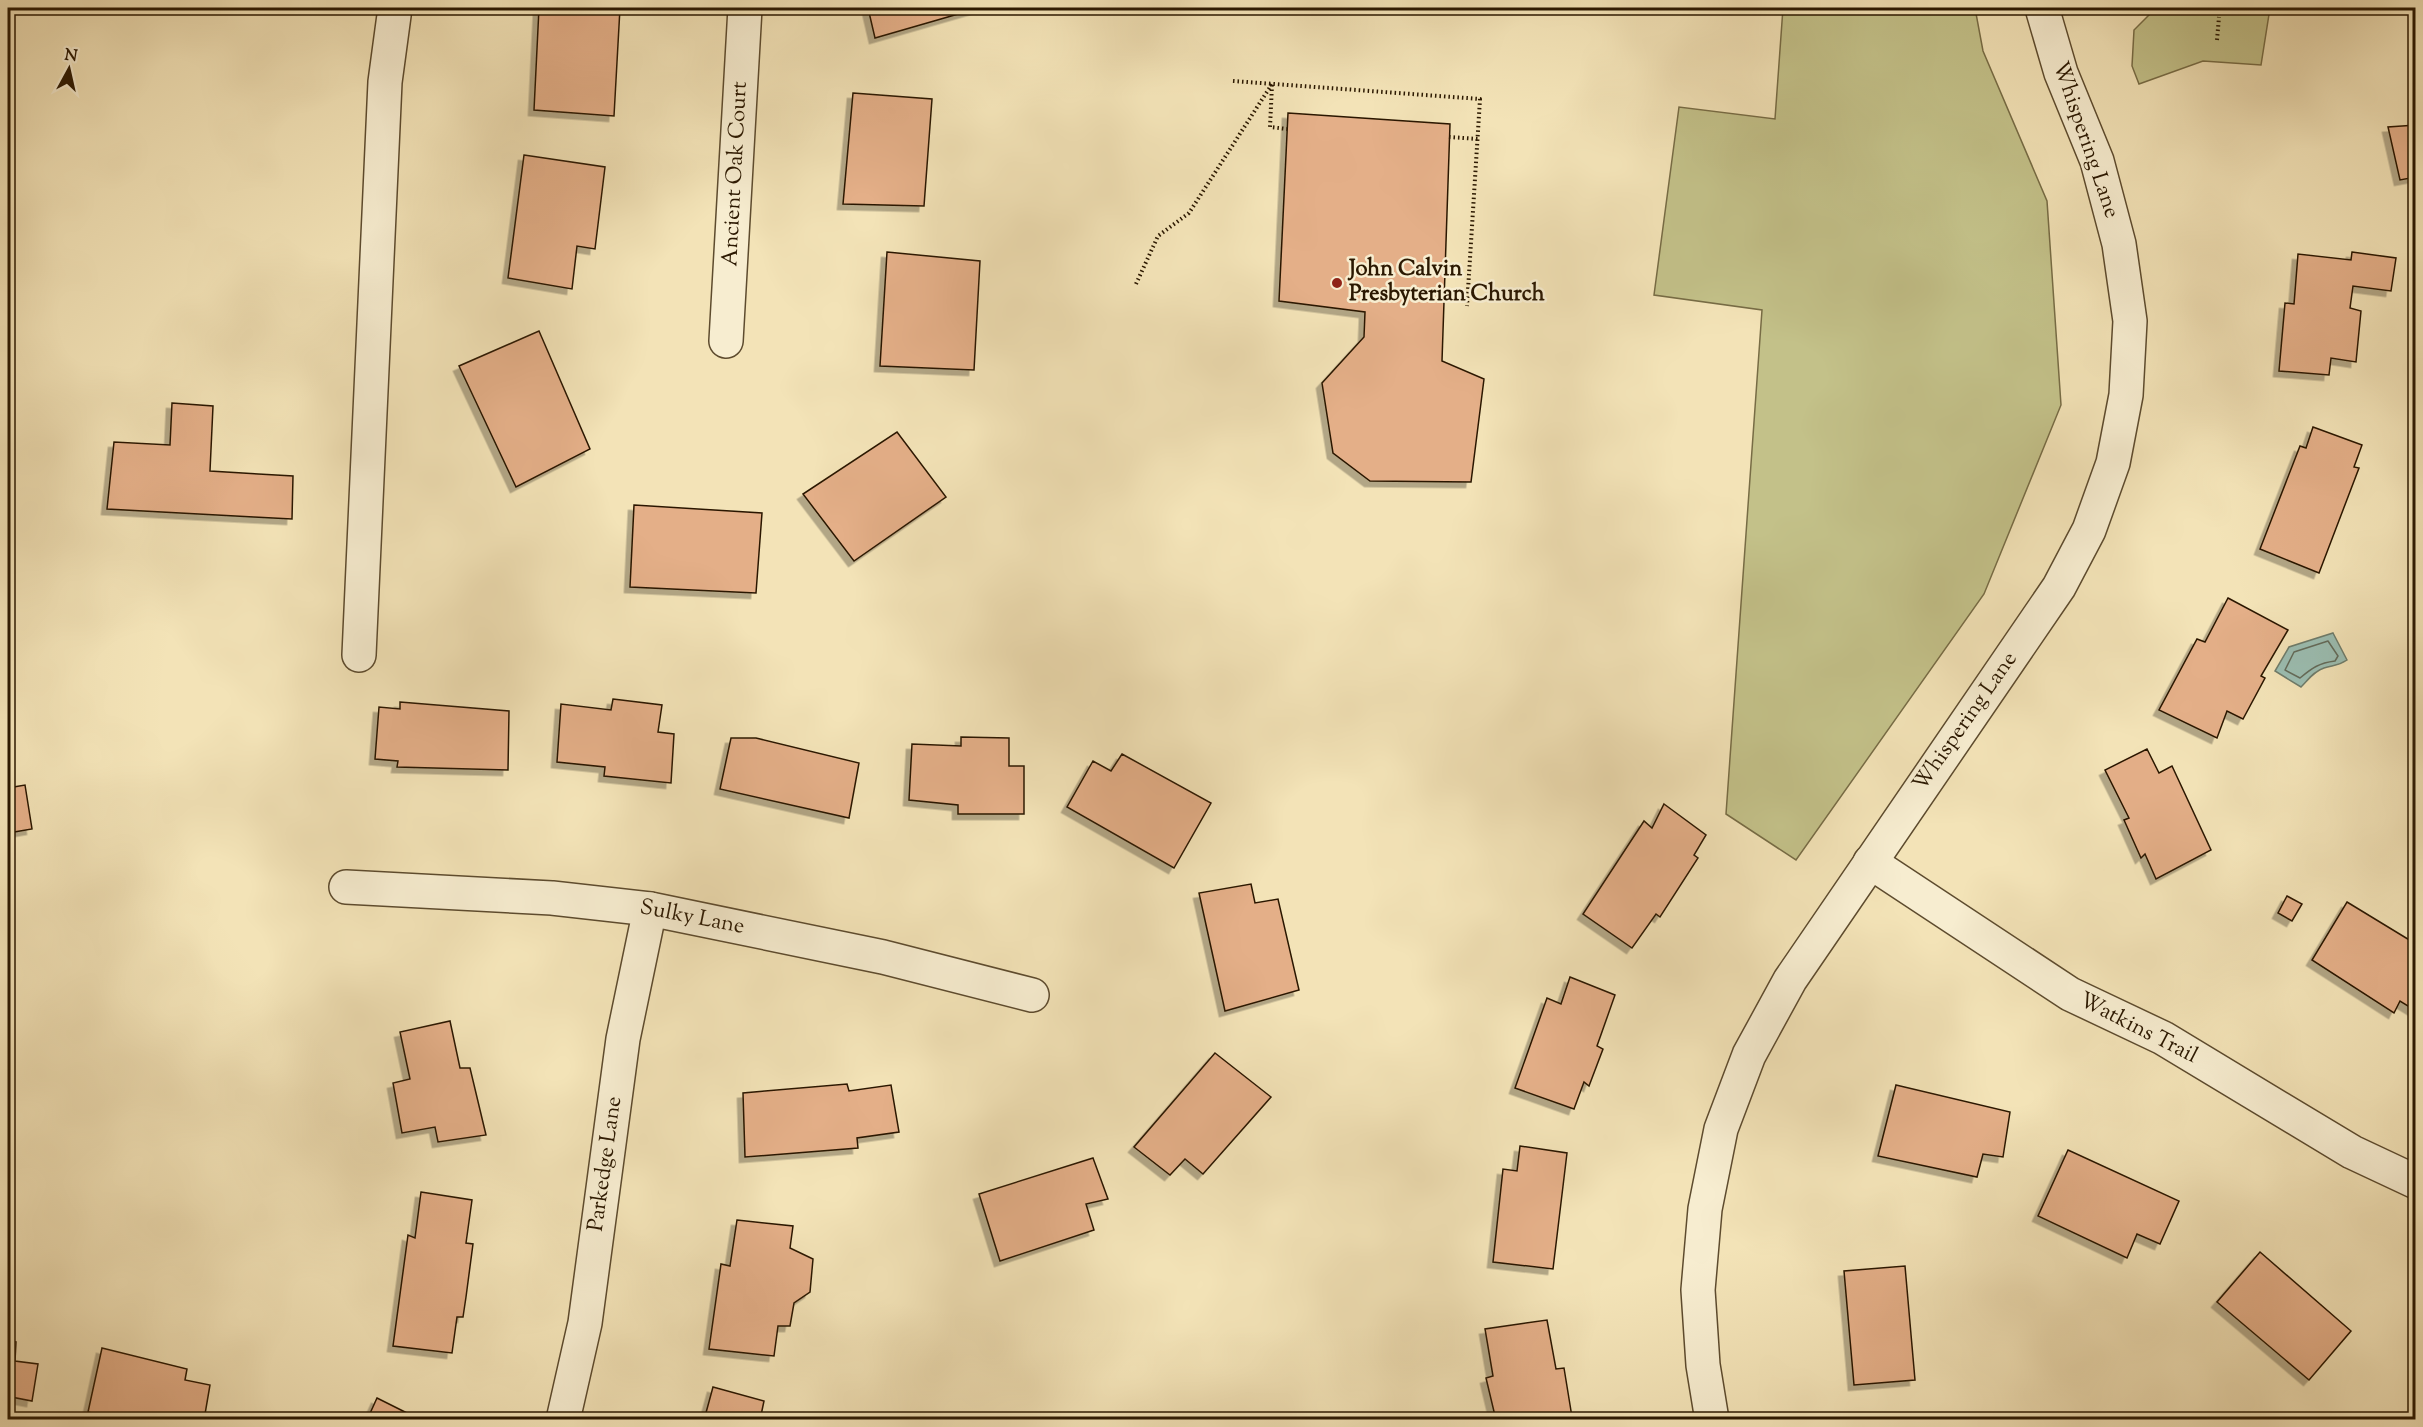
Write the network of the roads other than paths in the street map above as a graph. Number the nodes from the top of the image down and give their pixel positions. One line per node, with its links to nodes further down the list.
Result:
1 (395, 8): 5 (street)
2 (745, 8): 4 (street, Ancient Oak Court)
3 (2042, 8): 6 (street, Whispering Lane)
4 (726, 341)
5 (359, 655)
6 (1870, 862): 10 (street, Watkins Trail); 12 (street, Whispering Lane)
7 (346, 887): 8 (street, Sulky Lane)
8 (650, 909): 9 (street, Sulky Lane); 11 (street, Parkedge Lane)
9 (1032, 995)
10 (2415, 1182)
11 (563, 1419)
12 (1713, 1419)

